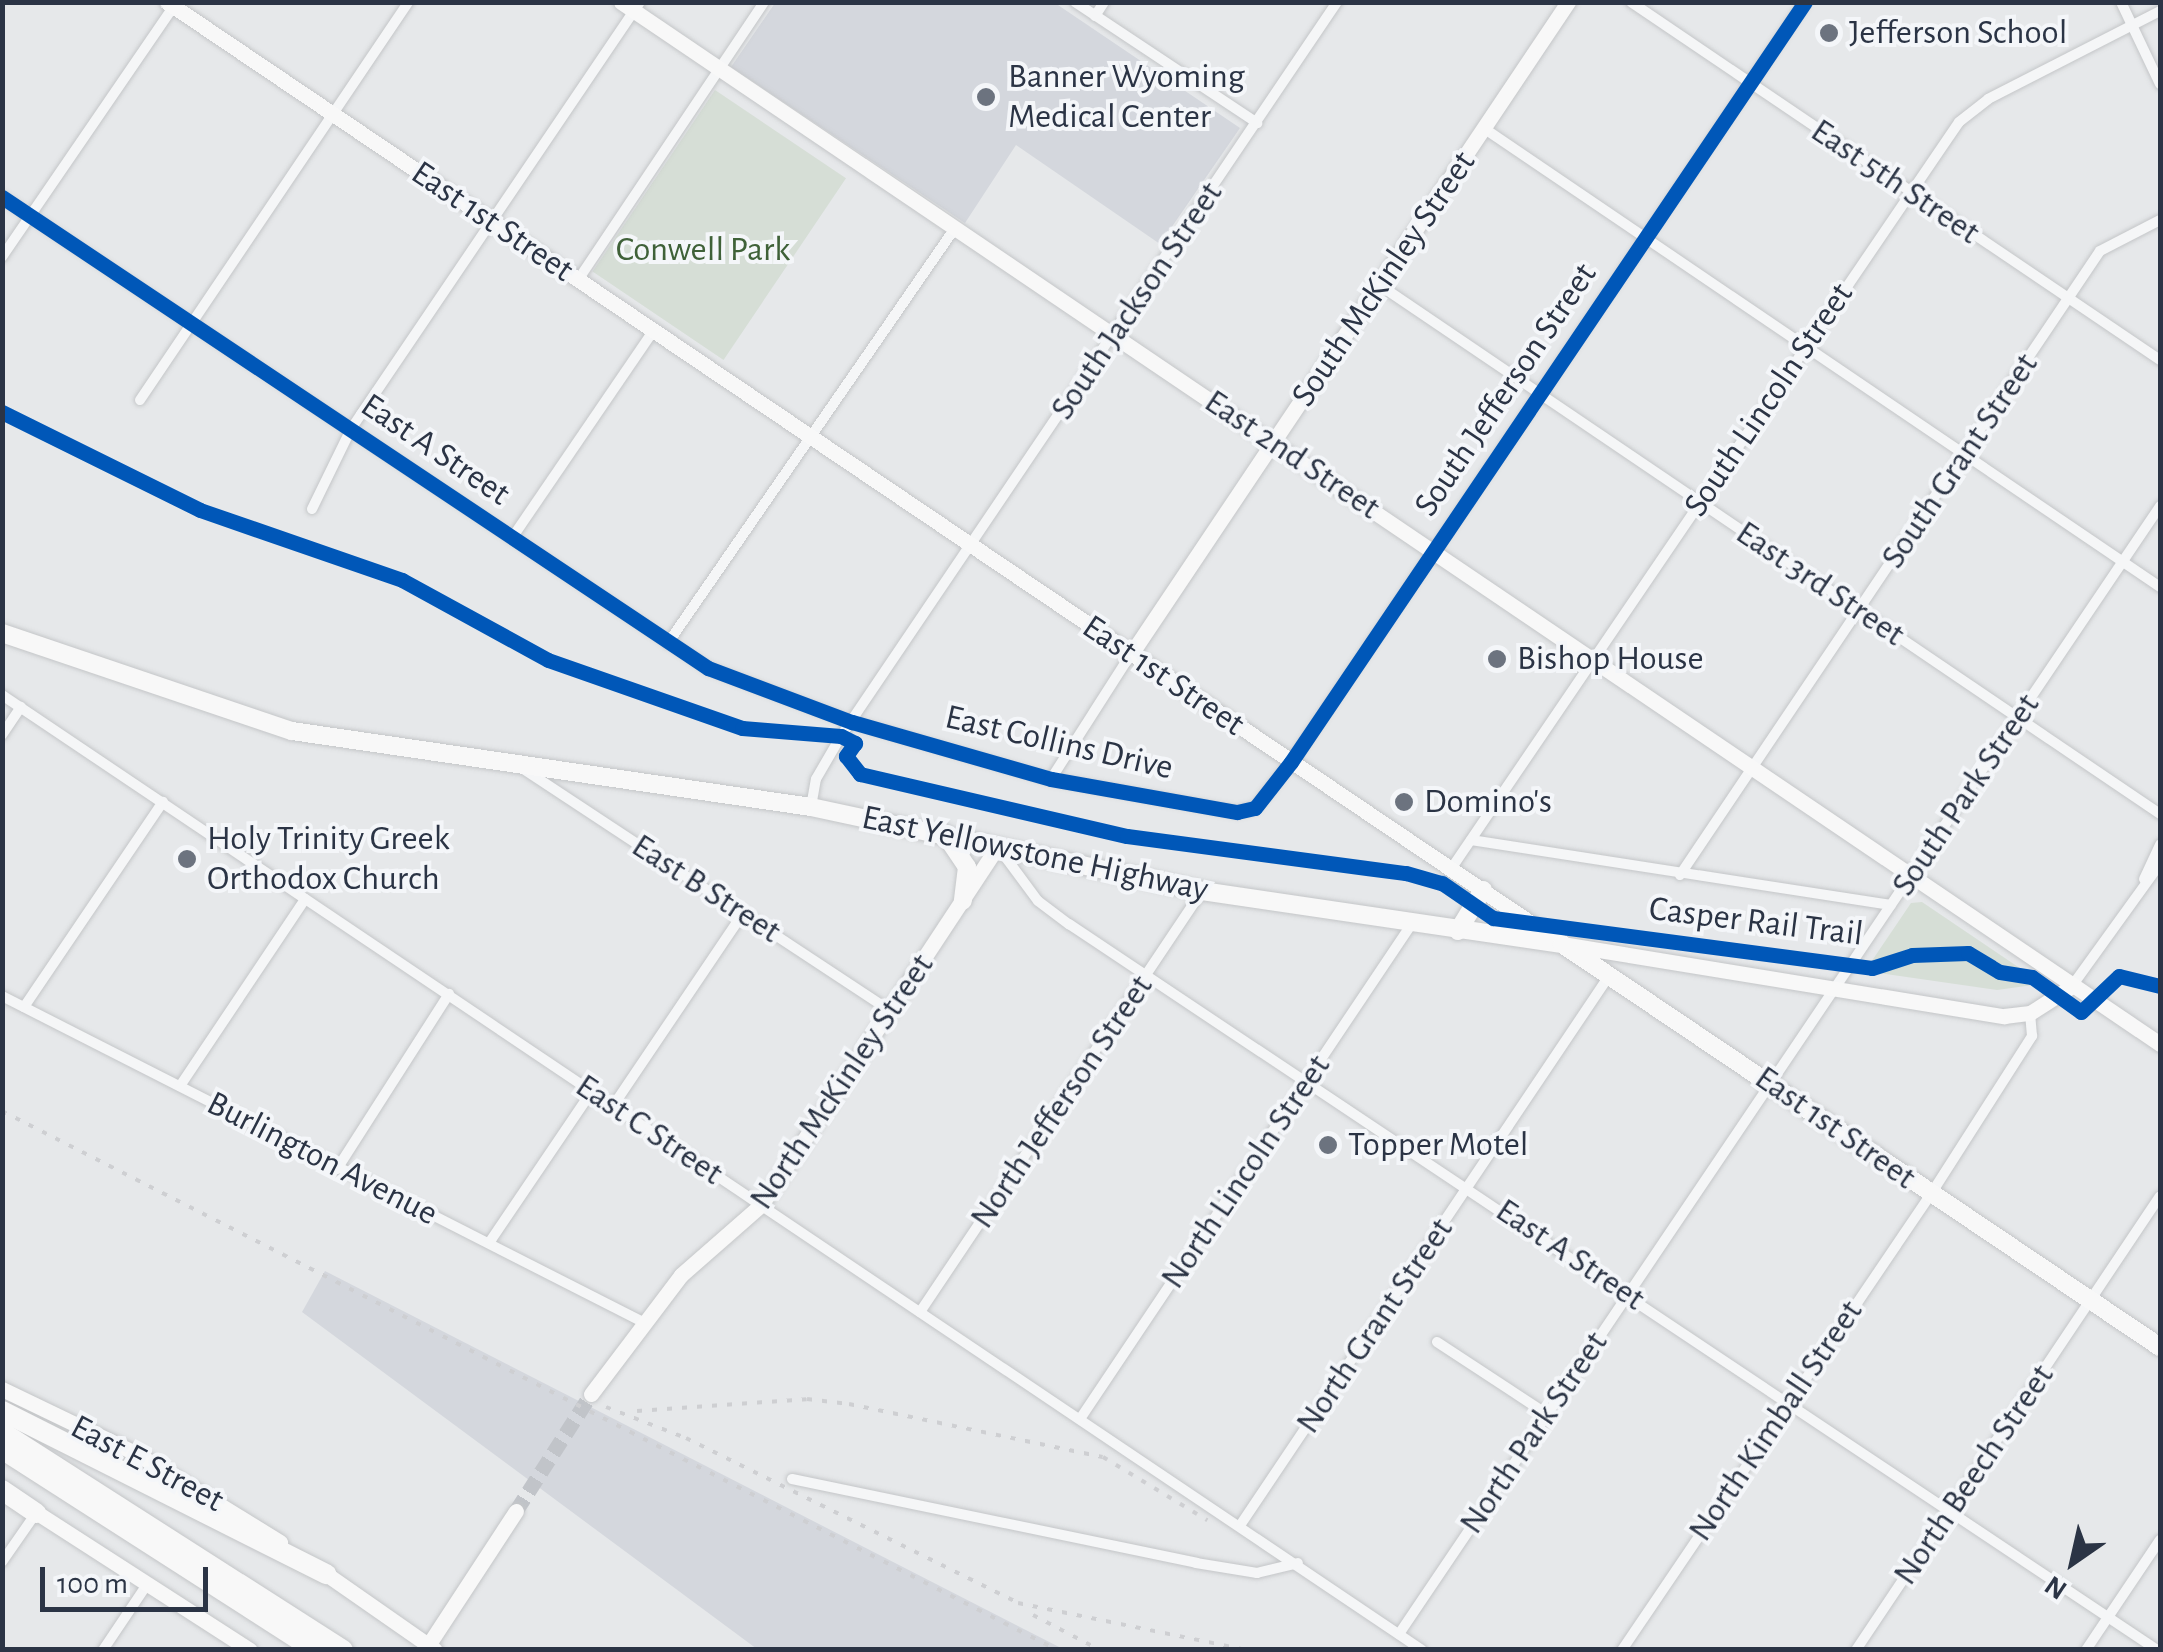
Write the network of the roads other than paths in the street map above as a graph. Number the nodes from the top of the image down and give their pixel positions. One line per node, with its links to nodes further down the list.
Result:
1 (408, 2): 18 (street)
2 (764, 2): 15 (street)
3 (1075, 2): 13 (street)
4 (1104, 2): 13 (street)
5 (1337, 2): 19 (street, South Jackson Street)
6 (1568, 2): 20 (main road, South McKinley Street)
7 (1631, 2): 16 (street, East 5th Street)
8 (1804, 2): 16 (street, South Jefferson Street)
9 (2121, 2): 14 (street)
10 (173, 4): 18 (main road, East 1st Street); 23 (street)
11 (632, 5): 15 (main road, East 2nd Street); 25 (street)
12 (2160, 12): 14 (street, South Lincoln Street)
13 (1095, 16): 19 (street)
14 (2132, 25): 17 (street); 21 (street, South Lincoln Street)
15 (719, 70): 26 (main road, East 2nd Street); 29 (street)
16 (1749, 83): 21 (street, East 5th Street); 27 (street, South Jefferson Street)
17 (2160, 84)
18 (332, 114): 25 (main road, East 1st Street); 32 (street)
19 (1257, 123): 34 (street, South Jackson Street)
20 (1485, 129): 27 (street); 30 (main road, South McKinley Street)
21 (1910, 192): 31 (street, East 5th Street); 35 (street, South Lincoln Street)
22 (2, 196): 23 (street, East A Street)
23 (30, 215): 28 (street); 32 (street, East A Street)
24 (2160, 220): 31 (street, South Grant Street)
25 (492, 222): 29 (main road, East 1st Street); 39 (street)
26 (955, 228): 34 (main road, East 2nd Street); 40 (street)
27 (1644, 238): 35 (street); 37 (street, South Jefferson Street)
28 (2, 257)
29 (578, 280): 33 (main road, East 1st Street)
30 (1381, 286): 37 (street, East 3rd Street); 41 (main road, South McKinley Street)
31 (2067, 299): 36 (street, East 5th Street); 42 (street, South Grant Street)
32 (192, 326): 38 (street); 39 (street, East A Street)
33 (653, 332): 40 (main road, East 1st Street); 46 (street)
34 (1114, 336): 41 (main road, East 2nd Street); 47 (street, South Jackson Street)
35 (1805, 346): 42 (street); 43 (street, South Lincoln Street)
36 (2160, 360)
37 (1539, 394): 43 (street, East 3rd Street); 48 (street, South Jefferson Street)
38 (140, 400)
39 (351, 430): 45 (street); 46 (street, East A Street)
40 (810, 436): 47 (main road, East 1st Street); 53 (street)
41 (1274, 440): 48 (main road, East 2nd Street); 54 (main road, South McKinley Street)
42 (1964, 454): 49 (street); 51 (street, South Grant Street)
43 (1699, 503): 51 (street, East 3rd Street); 55 (street, South Lincoln Street)
44 (2160, 506): 49 (street, South Park Street)
45 (312, 509)
46 (512, 538): 53 (street, East A Street)
47 (971, 549): 54 (main road, East 1st Street); 59 (street, South Jackson Street)
48 (1434, 552): 55 (main road, East 2nd Street); 61 (street, South Jefferson Street)
49 (2122, 561): 50 (street); 58 (street, South Park Street)
50 (2160, 587)
51 (1859, 610): 58 (street, East 3rd Street); 63 (street, South Grant Street)
52 (2, 633): 62 (main road, East Yellowstone Highway)
53 (668, 643): 59 (street, East A Street)
54 (1131, 654): 61 (main road, East 1st Street); 64 (street)
55 (1592, 660): 63 (main road, East 2nd Street); 70 (street, South Lincoln Street)
56 (2, 695): 57 (street, East C Street)
57 (21, 706): 60 (street); 65 (street, East C Street)
58 (2018, 718): 68 (street, East 3rd Street); 76 (street, South Park Street)
59 (852, 722): 64 (street, East Collins Drive); 66 (street, South Jackson Street)
60 (2, 734)
61 (1291, 762): 67 (street, South Jefferson Street); 74 (main road, East 1st Street)
62 (520, 766): 66 (main road, East Yellowstone Highway); 83 (street, East B Street)
63 (1752, 768): 75 (street, South Grant Street); 76 (main road, East 2nd Street)
64 (1051, 779): 67 (street, East Collins Drive)
65 (163, 802): 80 (street, East C Street); 93 (street)
66 (811, 807): 69 (main road, East Yellowstone Highway)
67 (1255, 808)
68 (2160, 814)
69 (944, 833): 72 (main road, East Yellowstone Highway); 81 (main road)
70 (1471, 840): 74 (street, South Lincoln Street); 75 (street)
71 (2160, 844): 77 (street)
72 (998, 846): 79 (main road, East Yellowstone Highway); 81 (main road, North McKinley Street); 87 (street, East A Street)
73 (2160, 864): 77 (street)
74 (1451, 869): 78 (main road, East 1st Street)
75 (1680, 875): 82 (street)
76 (1912, 878): 82 (street, South Park Street); 90 (main road, East 2nd Street)
77 (2144, 880): 90 (street)
78 (1483, 890): 85 (main road); 86 (main road, East 1st Street)
79 (1202, 892): 84 (main road, East Yellowstone Highway); 87 (street, North Jefferson Street)
80 (305, 898): 91 (street, East C Street); 99 (street)
81 (963, 901): 94 (main road, North McKinley Street)
82 (1891, 904): 89 (street, South Park Street)
83 (742, 914): 94 (street, East B Street); 101 (street)
84 (1411, 925): 85 (main road, East Yellowstone Highway); 97 (street, North Lincoln Street)
85 (1458, 931): 86 (main road, East Yellowstone Highway)
86 (1562, 944): 88 (main road, East 1st Street); 89 (main road, East Yellowstone Highway)
87 (1150, 972): 97 (street, East A Street); 110 (street, North Jefferson Street)
88 (1609, 976): 98 (main road, East 1st Street); 103 (street, North Grant Street)
89 (1835, 982): 95 (main road, East Yellowstone Highway); 98 (street, South Park Street)
90 (2072, 986): 95 (main road); 96 (main road, East 2nd Street)
91 (449, 994): 100 (street, East C Street); 102 (street)
92 (2, 996): 93 (street, Burlington Avenue)
93 (24, 1007): 99 (street, Burlington Avenue)
94 (892, 1012): 106 (main road, North McKinley Street)
95 (2030, 1013): 104 (street, North Kimball Street)
96 (2160, 1044)
97 (1309, 1078): 103 (street, East A Street); 119 (street, North Lincoln Street)
98 (1770, 1083): 104 (main road, East 1st Street); 108 (street, North Park Street)
99 (180, 1086): 102 (street, Burlington Avenue)
100 (592, 1091): 101 (street, East C Street); 107 (street)
101 (613, 1106): 106 (street, East C Street)
102 (336, 1169): 107 (street, Burlington Avenue)
103 (1470, 1186): 108 (street, East A Street); 127 (street, North Grant Street)
104 (1931, 1194): 109 (main road, East 1st Street); 116 (street, North Kimball Street)
105 (2160, 1196): 109 (street, North Beech Street)
106 (760, 1206): 110 (street, East C Street); 111 (main road, North McKinley Street)
107 (489, 1243): 111 (street, Burlington Avenue)
108 (1628, 1294): 116 (street, East A Street); 118 (street, North Park Street)
109 (2092, 1300): 113 (main road, East 1st Street); 124 (street, North Beech Street)
110 (920, 1312): 119 (street, East C Street)
111 (643, 1322): 115 (main road, North McKinley Street)
112 (1437, 1342): 118 (street)
113 (2160, 1347)
114 (2, 1389): 131 (main road, East E Street)
115 (591, 1394)
116 (1788, 1402): 124 (street, East A Street); 141 (street, North Kimball Street)
117 (2, 1410): 131 (highway)
118 (1548, 1415): 134 (street, North Park Street)
119 (1080, 1419): 127 (street, East C Street)
120 (2, 1432): 139 (highway)
121 (2, 1449): 138 (highway)
122 (792, 1479): 130 (street)
123 (2, 1491): 126 (highway)
124 (1951, 1510): 133 (street, East A Street); 142 (street, North Beech Street)
125 (516, 1511): 135 (main road)
126 (36, 1512): 129 (street); 132 (main road)
127 (1240, 1524): 130 (street, East C Street)
128 (2160, 1540): 133 (street)
129 (2, 1562)
130 (1298, 1563): 134 (street, East C Street)
131 (326, 1574): 135 (main road, East E Street)
132 (148, 1583): 136 (street); 137 (main road)
133 (2108, 1617): 143 (street); 144 (street, East A Street)
134 (1399, 1634): 140 (street, East C Street)
135 (429, 1648)
136 (103, 1650)
137 (250, 1650)
138 (316, 1650)
139 (343, 1650)
140 (1422, 1650)
141 (1622, 1650)
142 (1856, 1650)
143 (2086, 1650)
144 (2157, 1650)

